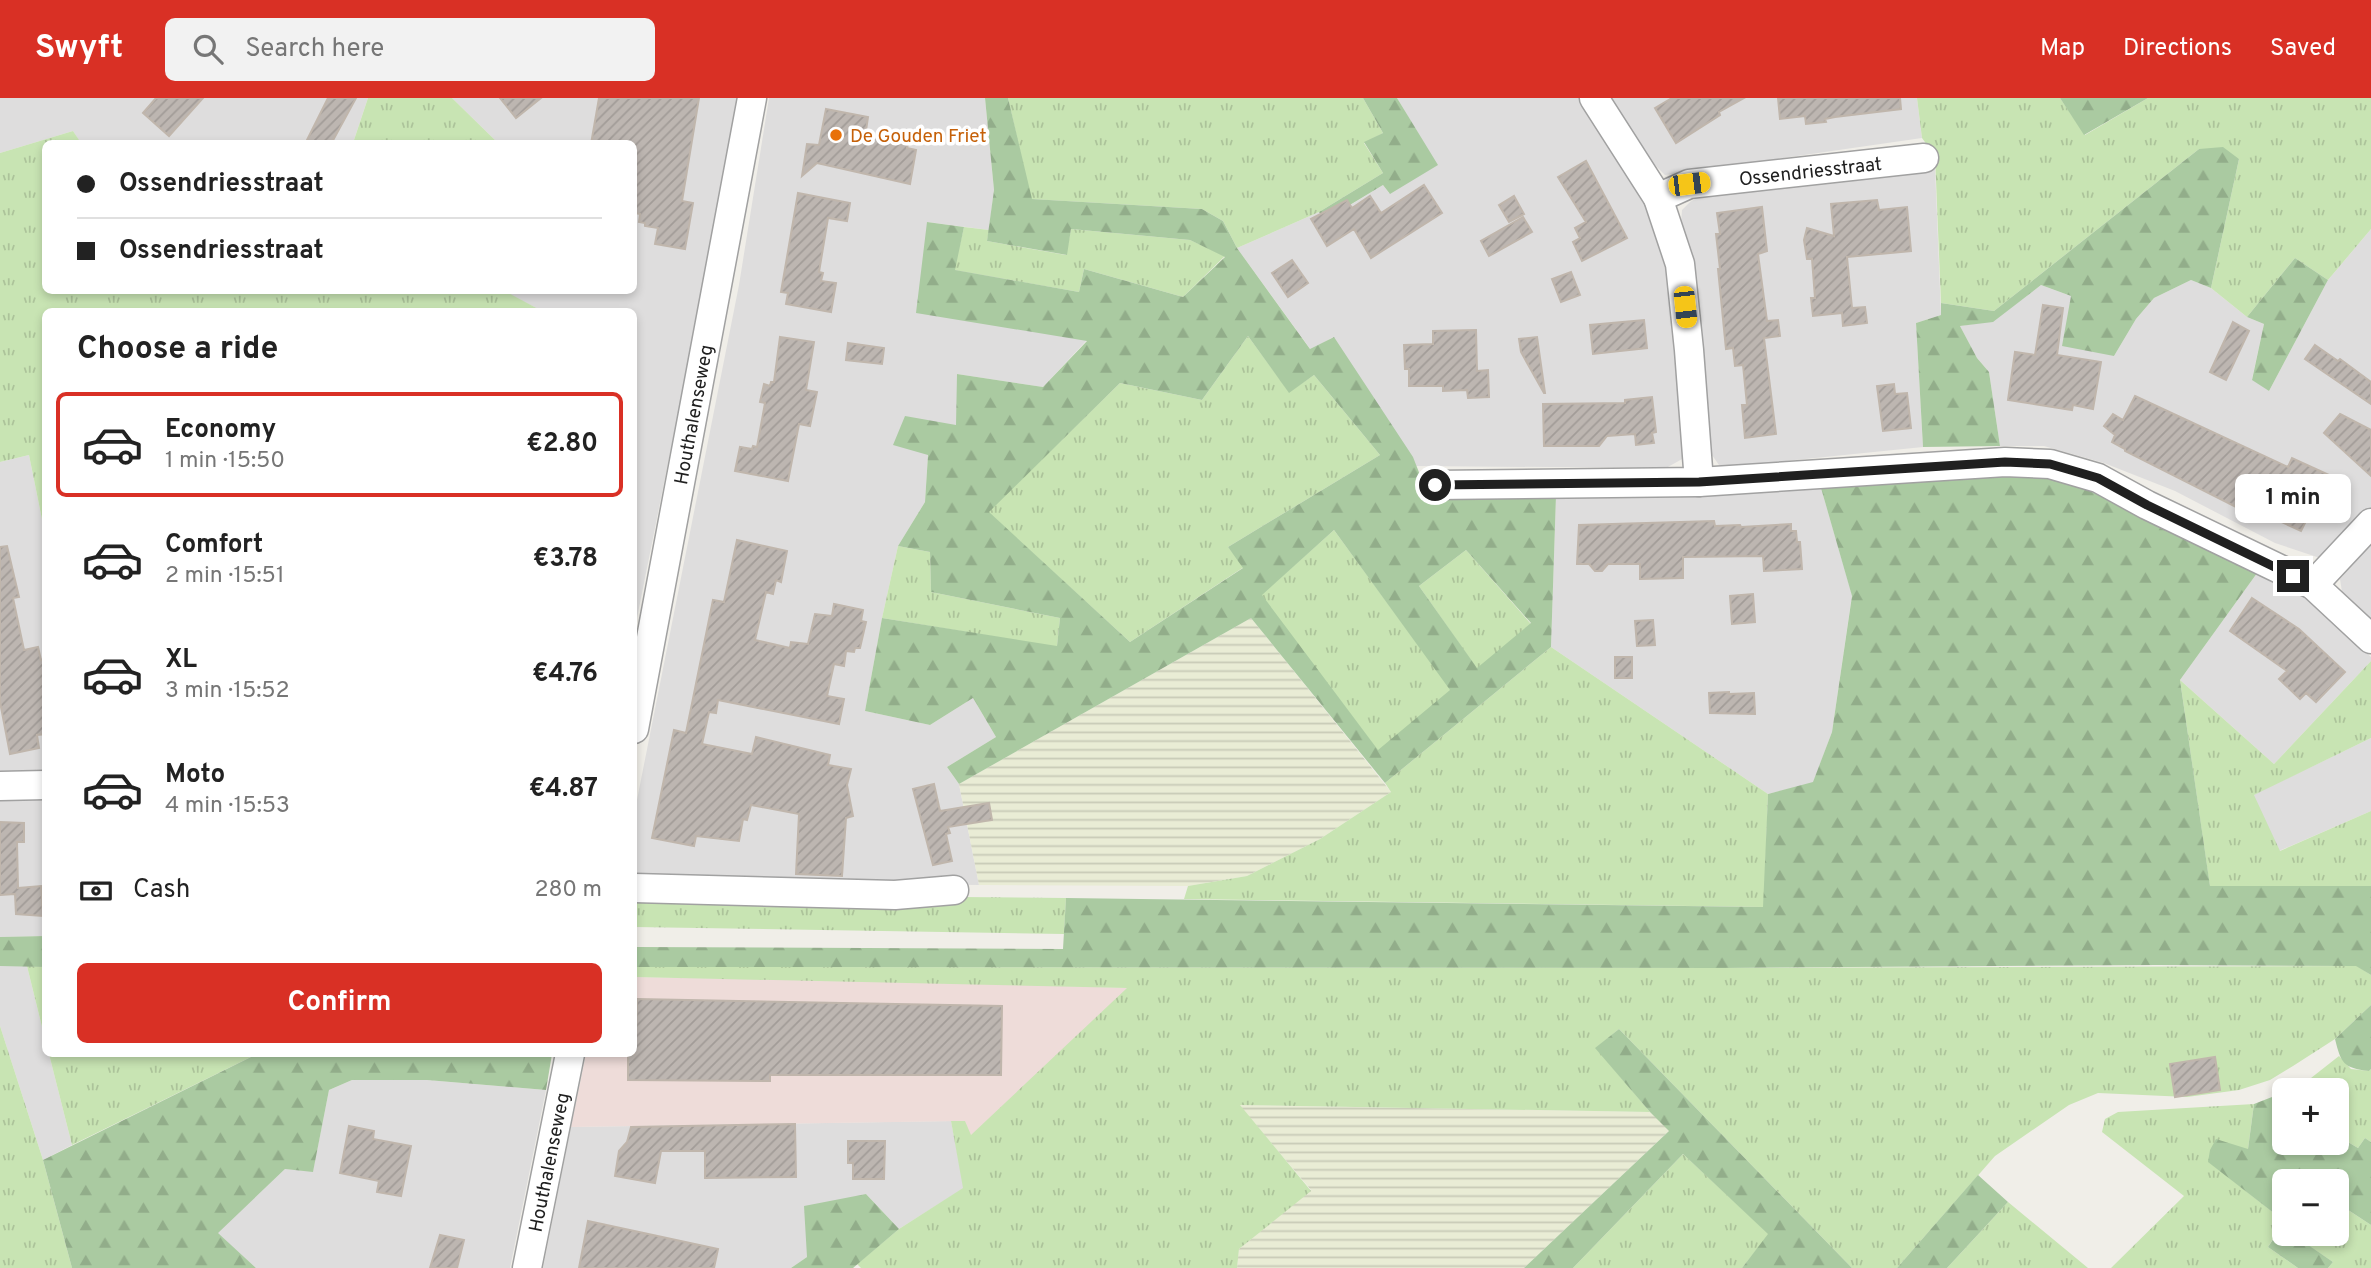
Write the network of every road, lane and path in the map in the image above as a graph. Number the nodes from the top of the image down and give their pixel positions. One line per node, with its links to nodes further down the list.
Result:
1 (752, 98): 10 (street, Houthalenseweg)
2 (1594, 98): 4 (street)
3 (1924, 158): 4 (street, Ossendriesstraat)
4 (1658, 198): 5 (street)
5 (1699, 482): 6 (street); 8 (street)
6 (1435, 485)
7 (2371, 523): 8 (street)
8 (2313, 586): 9 (street)
9 (2371, 639)
10 (637, 713)
11 (42, 785): 12 (street)
12 (0, 786)
13 (637, 888): 14 (street)
14 (954, 890)
15 (569, 1057): 16 (street, Houthalenseweg)
16 (527, 1268)

